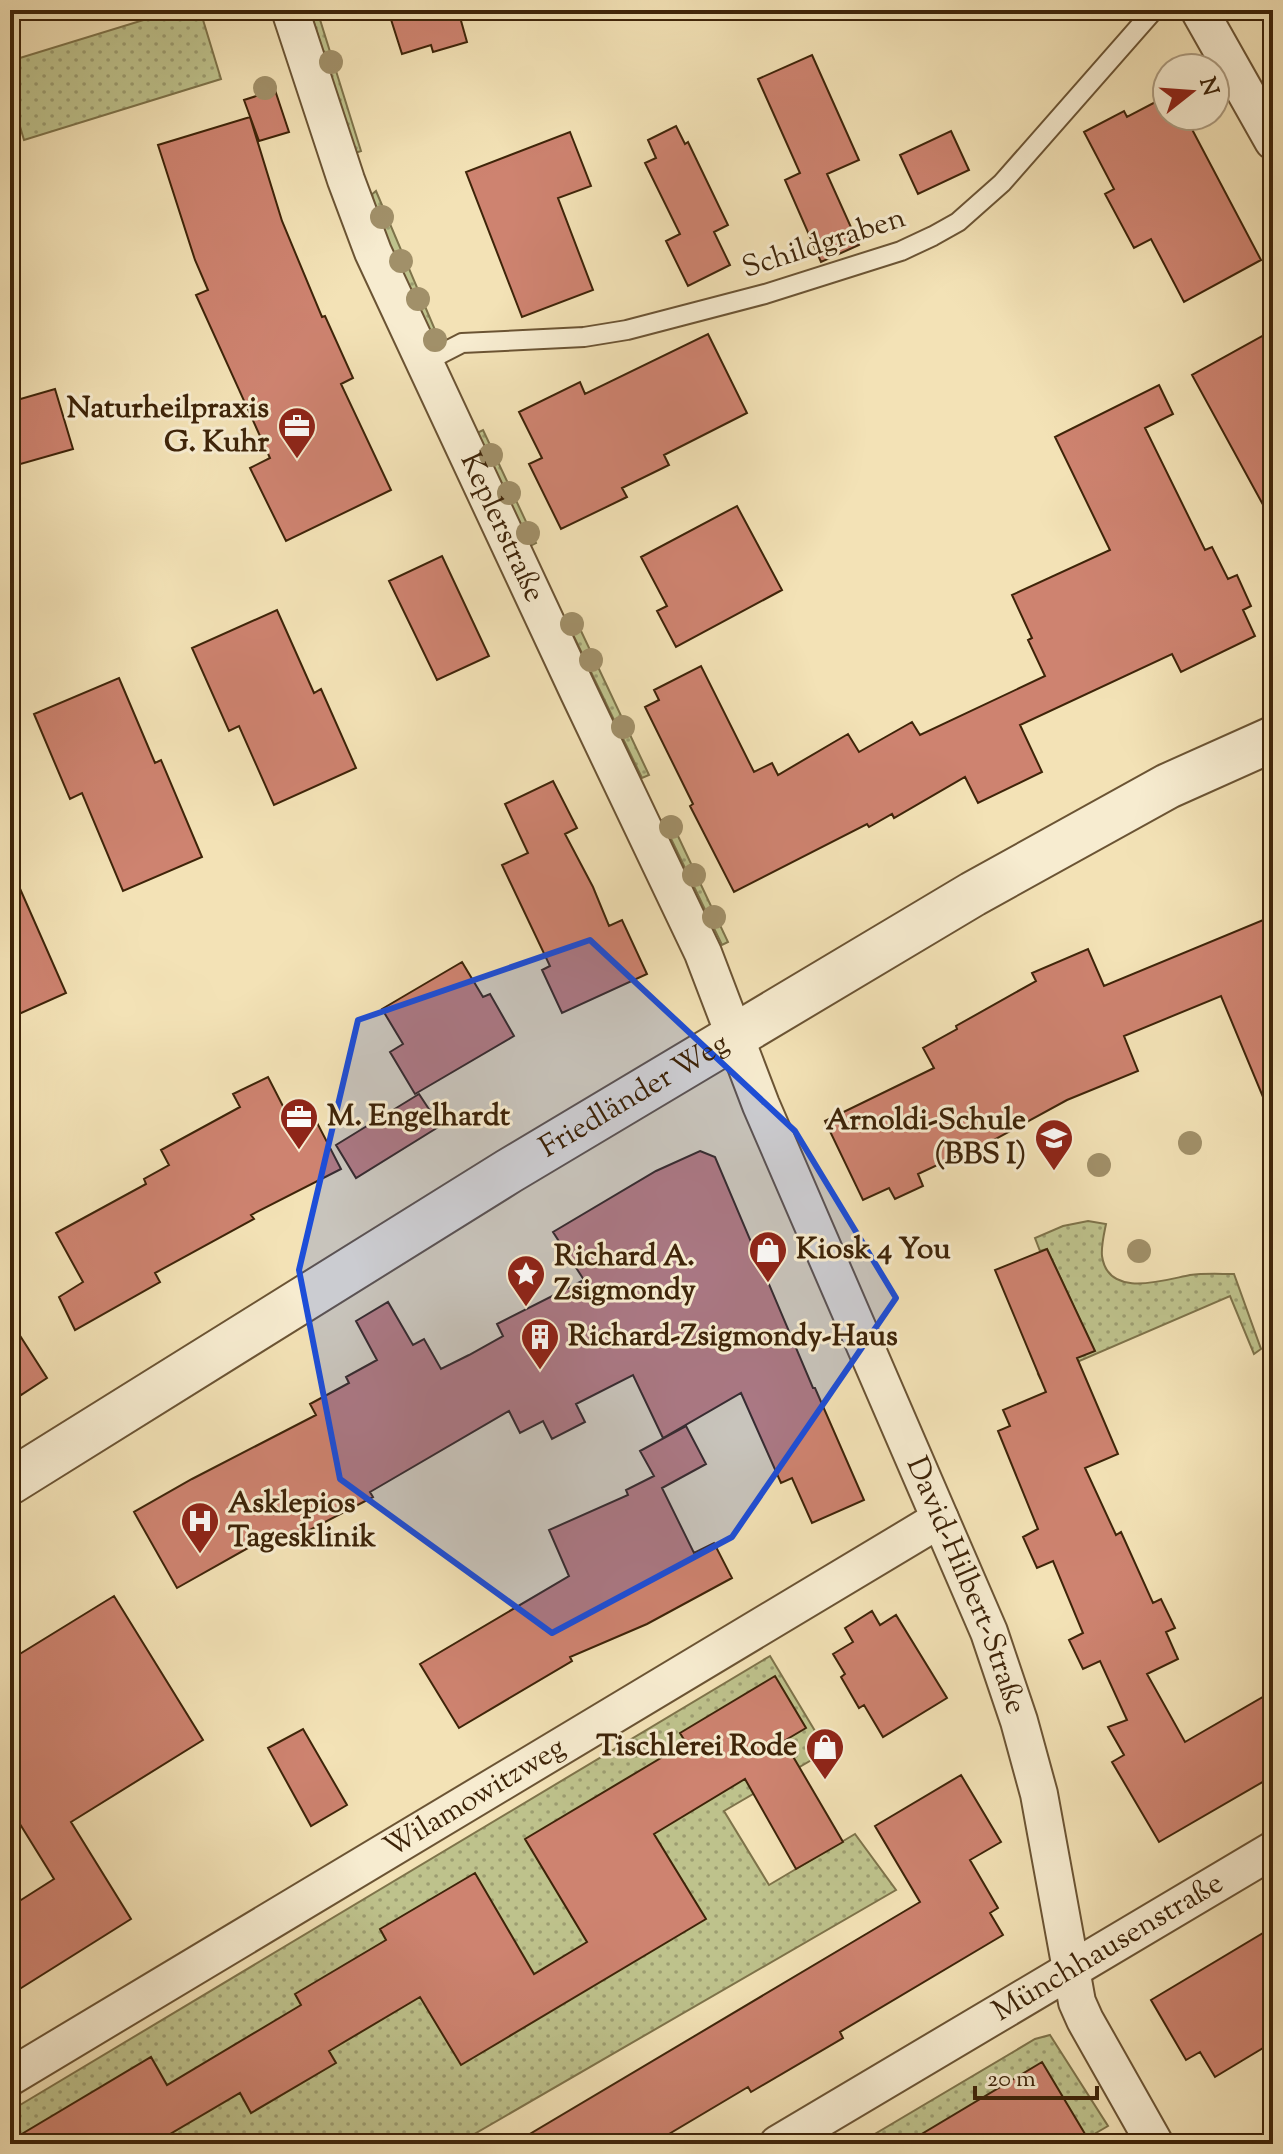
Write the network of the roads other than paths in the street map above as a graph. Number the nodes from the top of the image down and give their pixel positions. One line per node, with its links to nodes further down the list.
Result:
1 (290, 10): 5 (street, Keplerstraße)
2 (1154, 10): 5 (lane, Schildgraben)
3 (1199, 10): 4 (street)
4 (1273, 141)
5 (423, 363): 7 (street, Keplerstraße)
6 (1273, 739): 7 (street, Friedländer Weg)
7 (734, 1036): 8 (street, Friedländer Weg); 9 (street, David-Hilbert-Straße)
8 (10, 1482)
9 (940, 1519): 11 (street, David-Hilbert-Straße); 12 (street, Wilamowitzweg)
10 (1273, 1850): 11 (street, Münchhausenstraße)
11 (1071, 1970): 13 (street, Münchhausenstraße); 14 (street, David-Hilbert-Straße)
12 (10, 2077)
13 (778, 2144)
14 (1155, 2144)

